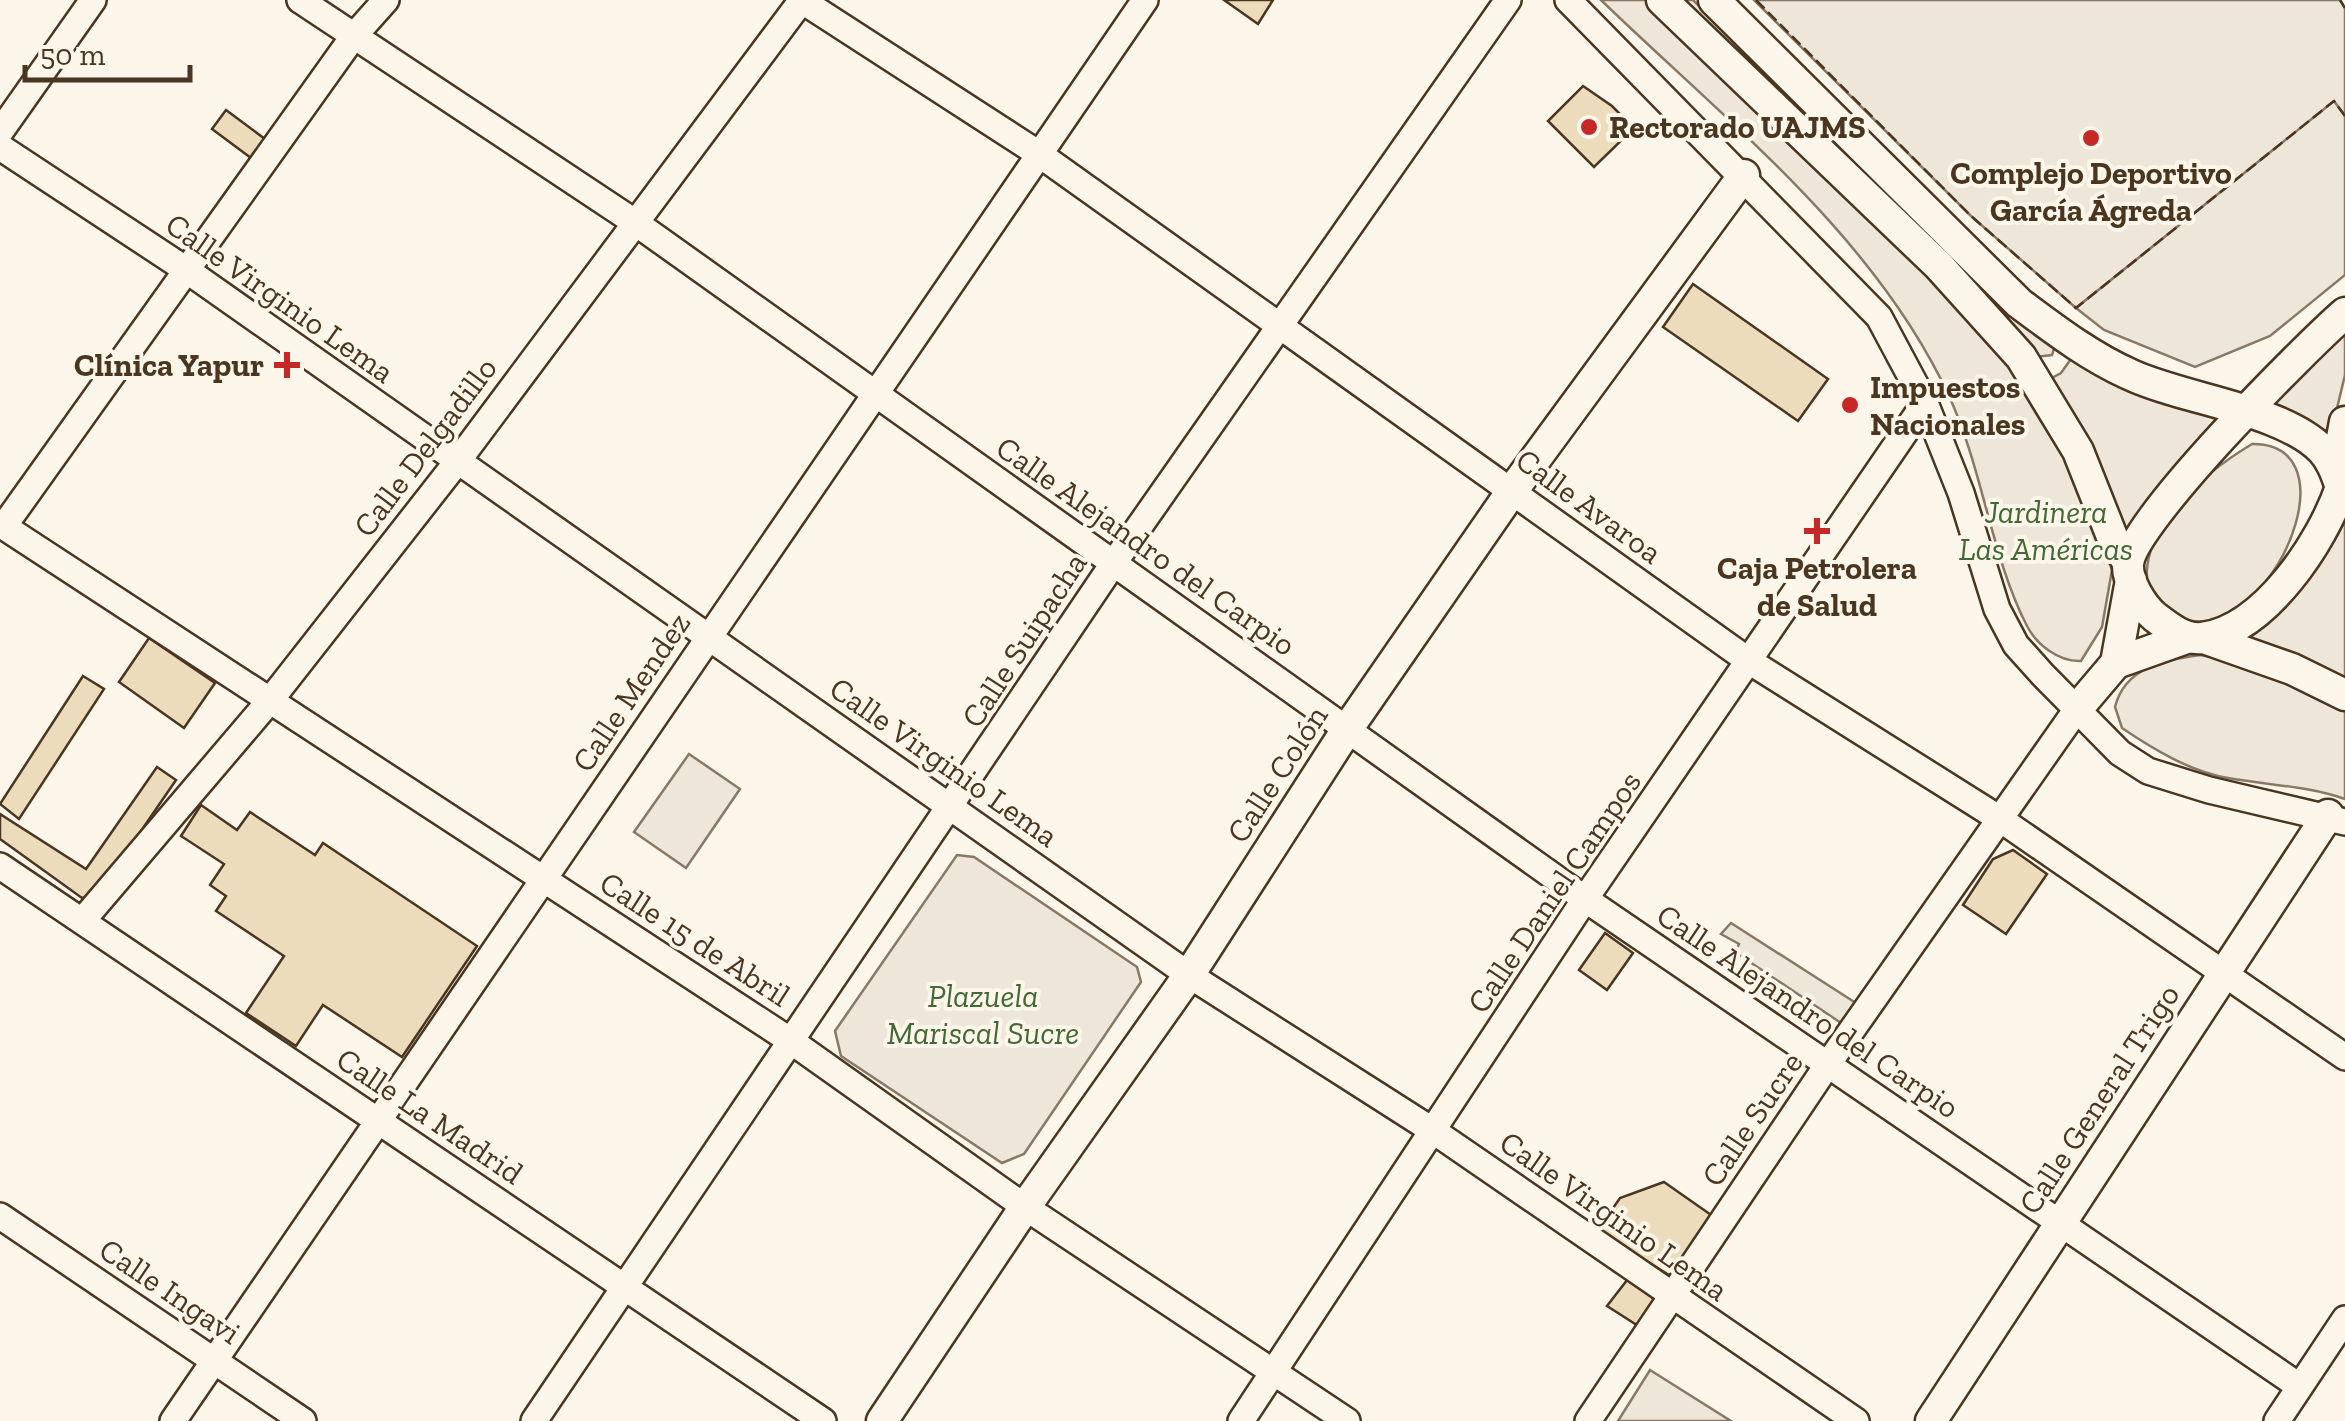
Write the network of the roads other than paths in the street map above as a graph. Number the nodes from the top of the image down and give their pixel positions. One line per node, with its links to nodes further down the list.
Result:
1 (92, 0): 11 (street)
2 (300, 0): 10 (street, Calle Alejandro del Carpio)
3 (386, 0): 10 (street)
4 (802, 0): 13 (street, Calle Avaroa); 15 (street, Calle Delgadillo)
5 (1145, 0): 13 (street, Calle Mendez)
6 (1508, 0): 18 (street, Calle Suipacha)
7 (1568, 0): 14 (street)
8 (1662, 0): 20 (main road)
9 (1714, 0): 19 (main road)
10 (353, 37): 15 (street, Calle Alejandro del Carpio); 16 (street)
11 (0, 132)
12 (0, 147): 16 (street, Calle Virginio Lema)
13 (1039, 154): 18 (street, Calle Avaroa); 21 (street, Calle Mendez)
14 (1744, 174): 22 (street); 27 (main road, Calle Colón)
15 (633, 222): 21 (street, Calle Alejandro del Carpio); 25 (street, Calle Delgadillo)
16 (185, 269): 25 (street, Calle Virginio Lema); 28 (street)
17 (2345, 313): 23 (main road)
18 (1280, 328): 27 (street, Calle Avaroa); 29 (street, Calle Suipacha)
19 (2066, 338): 20 (main road); 23 (main road)
20 (2029, 370): 30 (main road)
21 (874, 392): 29 (street, Calle Alejandro del Carpio); 31 (street, Calle Mendez)
22 (1925, 403): 33 (street, Calle Daniel Campos); 37 (street)
23 (2249, 412): 26 (main road); 30 (main road)
24 (2345, 422): 26 (main road)
25 (456, 462): 31 (street, Calle Virginio Lema); 36 (street, Calle Delgadillo)
26 (2341, 485): 32 (main road)
27 (1512, 491): 33 (street, Calle Avaroa); 38 (main road, Calle Colón)
28 (2, 525): 36 (street, Calle 15 de Abril)
29 (1113, 564): 38 (street, Calle Alejandro del Carpio); 39 (street, Calle Suipacha)
30 (2129, 571): 32 (main road); 34 (main road)
31 (708, 636): 39 (street, Calle Virginio Lema); 43 (street, Calle Mendez)
32 (2196, 638): 34 (main road); 35 (main road)
33 (1749, 661): 41 (street, Calle Avaroa); 44 (street, Calle Daniel Campos)
34 (2116, 663): 37 (main road)
35 (2345, 695)
36 (272, 698): 43 (street, Calle 15 de Abril); 45 (street, Calle Delgadillo)
37 (2077, 709): 40 (street); 41 (street, Calle Sucre)
38 (1348, 728): 44 (street, Calle Alejandro del Carpio); 47 (main road, Calle Colón)
39 (953, 807): 47 (street, Calle Virginio Lema); 48 (street, Calle Suipacha)
40 (2336, 818): 46 (main road, Calle General Trigo)
41 (2000, 819): 46 (street, Calle Avaroa); 50 (street, Calle Sucre)
42 (0, 866): 45 (street, Calle La Madrid)
43 (544, 879): 48 (street, Calle 15 de Abril); 51 (street, Calle Mendez)
44 (1585, 899): 50 (street, Calle Alejandro del Carpio); 52 (street, Calle Daniel Campos)
45 (83, 920): 51 (street, Calle La Madrid)
46 (2222, 972): 49 (street, Calle Avaroa); 55 (main road, Calle General Trigo)
47 (1189, 975): 52 (street, Calle Virginio Lema); 53 (main road, Calle Colón)
48 (791, 1041): 53 (street, Calle 15 de Abril); 56 (street, Calle Suipacha)
49 (2345, 1057)
50 (1828, 1064): 55 (street, Calle Alejandro del Carpio); 57 (street, Calle Sucre)
51 (379, 1121): 56 (street, Calle La Madrid); 59 (street, Calle Mendez)
52 (1435, 1132): 57 (street, Calle Virginio Lema); 60 (street, Calle Daniel Campos)
53 (1025, 1207): 60 (street, Calle 15 de Abril); 66 (main road, Calle Colón)
54 (0, 1216): 59 (street, Calle Ingavi)
55 (2062, 1222): 61 (street, Calle Alejandro del Carpio); 71 (main road, Calle General Trigo)
56 (627, 1286): 64 (street, Calle Suipacha); 65 (street, Calle La Madrid)
57 (1672, 1295): 69 (street, Calle Sucre); 70 (street, Calle Virginio Lema)
58 (2345, 1319): 61 (street)
59 (213, 1359): 62 (street, Calle Mendez); 63 (street, Calle Ingavi)
60 (1275, 1372): 67 (street, Calle Daniel Campos); 68 (street, Calle 15 de Abril)
61 (2299, 1386): 72 (street)
62 (173, 1421)
63 (303, 1421)
64 (534, 1421)
65 (823, 1421)
66 (882, 1421)
67 (1242, 1421)
68 (1347, 1421)
69 (1588, 1421)
70 (1856, 1421)
71 (1931, 1421)
72 (2277, 1421)

